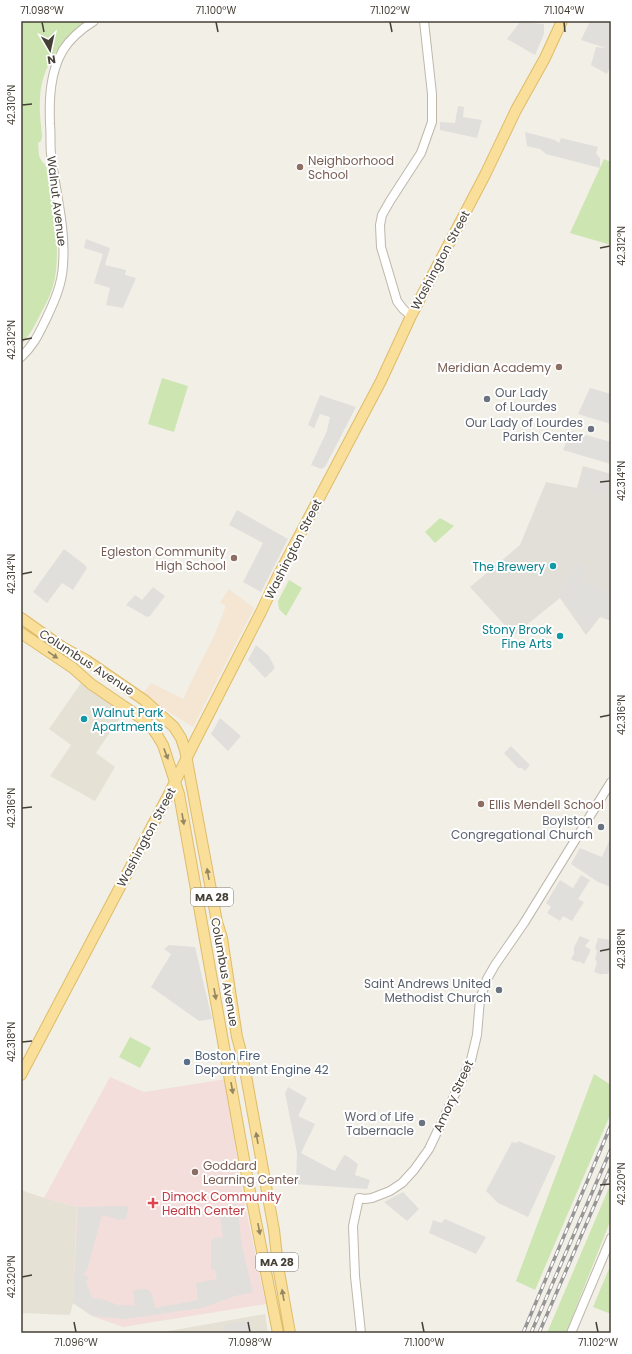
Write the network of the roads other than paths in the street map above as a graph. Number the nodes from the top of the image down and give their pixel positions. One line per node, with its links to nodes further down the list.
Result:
1 (94, 21): 5 (street, Walnut Avenue)
2 (424, 21): 4 (street)
3 (562, 21): 4 (main road, Washington Street)
4 (411, 316): 8 (main road, Washington Street)
5 (21, 357)
6 (21, 618): 8 (main road, Columbus Avenue / MA 28)
7 (21, 633): 9 (main road, Columbus Avenue / MA 28, one-way to 9)
8 (186, 758): 9 (main road, Washington Street); 14 (main road, Columbus Avenue / MA 28, one-way to 8)
9 (176, 780): 11 (main road, Washington Street); 13 (main road, Columbus Avenue / MA 28, one-way to 13)
10 (610, 786): 15 (street, Amory Street)
11 (21, 1075)
12 (611, 1238): 16 (street)
13 (278, 1333)
14 (290, 1333)
15 (361, 1333)
16 (571, 1333)

